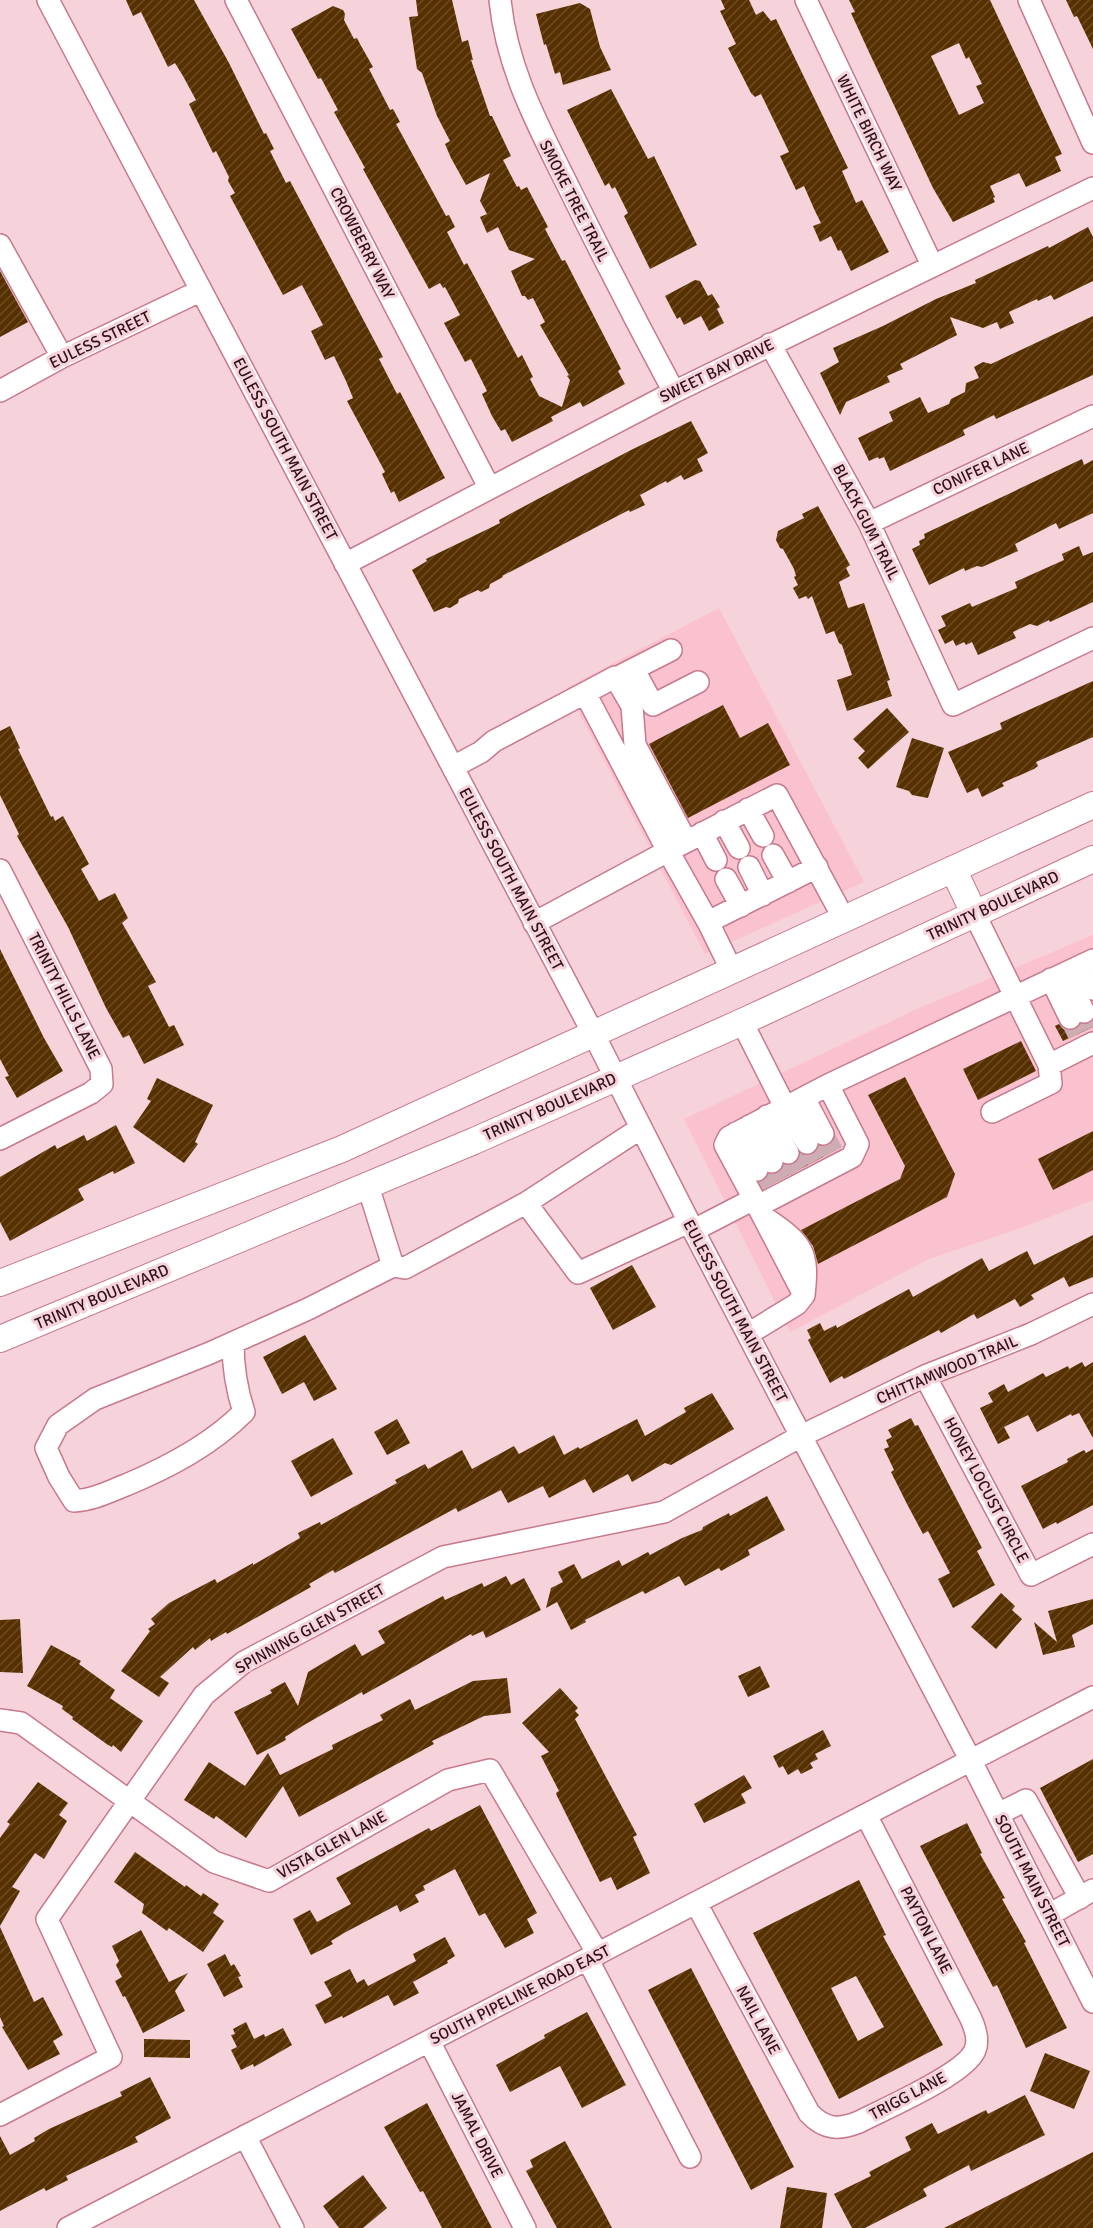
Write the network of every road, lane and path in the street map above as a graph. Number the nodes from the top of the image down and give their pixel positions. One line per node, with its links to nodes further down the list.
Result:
1 (48, 0): 10 (street, EULESS SOUTH MAIN STREET)
2 (236, 0): 16 (street, CROWBERRY WAY)
3 (500, 0): 14 (street, SMOKE TREE TRAIL)
4 (806, 0): 9 (street, WHITE BIRCH WAY)
5 (1029, 0): 6 (street)
6 (1093, 143)
7 (1093, 188): 9 (street, SWEET BAY DRIVE)
8 (0, 245): 12 (street)
9 (933, 265): 11 (street, SWEET BAY DRIVE)
10 (200, 291): 12 (street, EULESS STREET); 18 (street, EULESS SOUTH MAIN STREET)
11 (770, 344): 14 (street, SWEET BAY DRIVE); 17 (street, BLACK GUM TRAIL)
12 (62, 357): 13 (street, EULESS STREET)
13 (0, 391)
14 (674, 392): 16 (street, SWEET BAY DRIVE)
15 (1093, 416): 17 (street, CONIFER LANE)
16 (489, 487): 18 (street, SWEET BAY DRIVE)
17 (869, 523): 19 (street, BLACK GUM TRAIL)
18 (345, 564): 24 (street, EULESS SOUTH MAIN STREET)
19 (1093, 638)
20 (671, 650): 21 (street)
21 (625, 674): 22 (street); 23 (street); 29 (street)
22 (698, 682)
23 (585, 693): 24 (street); 29 (street)
24 (453, 767): 44 (street, EULESS SOUTH MAIN STREET)
25 (1093, 805): 36 (main road)
26 (748, 809): 27 (street); 28 (street); 35 (street)
27 (724, 821): 29 (street); 30 (street)
28 (763, 836)
29 (685, 842): 32 (street); 44 (street); 45 (street)
30 (739, 848)
31 (773, 855): 39 (street)
32 (716, 860)
33 (1092, 861): 42 (main road, TRINITY BOULEVARD)
34 (749, 867): 40 (street)
35 (817, 867): 39 (street); 43 (street)
36 (953, 869): 42 (main road); 43 (main road)
37 (0, 870): 59 (street, TRINITY HILLS LANE)
38 (726, 879): 41 (street)
39 (788, 882): 40 (street)
40 (763, 894): 41 (street)
41 (741, 906): 45 (street)
42 (975, 915): 49 (street); 50 (main road, TRINITY BOULEVARD)
43 (844, 919): 46 (main road)
44 (534, 922): 52 (street, EULESS SOUTH MAIN STREET)
45 (708, 922): 46 (street)
46 (732, 971): 52 (main road)
47 (1065, 973): 48 (street); 49 (street); 51 (street); 51 (street)
48 (1093, 989)
49 (1016, 996): 53 (street); 55 (street)
50 (742, 1022): 54 (main road, TRINITY BOULEVARD); 57 (street)
51 (1079, 1033): 53 (street)
52 (594, 1035): 54 (street, EULESS SOUTH MAIN STREET); 65 (main road)
53 (1050, 1065): 56 (street)
54 (615, 1078): 58 (street, EULESS SOUTH MAIN STREET); 61 (main road, TRINITY BOULEVARD)
55 (828, 1085): 57 (street); 60 (street)
56 (992, 1112)
57 (768, 1116): 60 (street); 60 (street); 60 (street)
58 (641, 1128): 62 (street); 63 (street, EULESS SOUTH MAIN STREET)
59 (0, 1139)
60 (792, 1174): 63 (street); 67 (street)
61 (368, 1186): 64 (street); 68 (main road, TRINITY BOULEVARD)
62 (526, 1203): 63 (street); 64 (street)
63 (691, 1226): 67 (street, EULESS SOUTH MAIN STREET)
64 (393, 1266): 69 (street)
65 (1, 1279)
66 (1093, 1304): 70 (street, CHITTAMWOOD TRAIL)
67 (748, 1334): 71 (street, EULESS SOUTH MAIN STREET)
68 (0, 1339)
69 (234, 1343): 69 (street)
70 (926, 1376): 71 (street, CHITTAMWOOD TRAIL); 72 (street, HONEY LOCUST CIRCLE)
71 (801, 1436): 75 (street, EULESS SOUTH MAIN STREET); 76 (street, SPINNING GLEN STREET)
72 (1093, 1544)
73 (1093, 1697): 75 (street, SOUTH PIPELINE ROAD EAST)
74 (0, 1719): 76 (street, VISTA GLEN LANE)
75 (971, 1761): 77 (street, SOUTH MAIN STREET); 78 (street, SOUTH PIPELINE ROAD EAST)
76 (130, 1801): 82 (street, VISTA GLEN LANE); 86 (street, SPINNING GLEN STREET)
77 (998, 1814): 79 (street); 81 (street, SOUTH MAIN STREET)
78 (866, 1815): 80 (street, SOUTH PIPELINE ROAD EAST); 85 (street, PAYTON LANE)
79 (1087, 1894): 81 (street)
80 (696, 1903): 82 (street, SOUTH PIPELINE ROAD EAST); 87 (street, NAIL LANE)
81 (1049, 1915): 83 (street, SOUTH MAIN STREET)
82 (593, 1957): 84 (street, SOUTH PIPELINE ROAD EAST); 89 (street)
83 (1093, 2002)
84 (429, 2041): 88 (street, SOUTH PIPELINE ROAD EAST); 92 (street, JAMAL DRIVE)
85 (976, 2048): 87 (street, TRIGG LANE)
86 (0, 2115)
87 (831, 2127)
88 (245, 2136): 90 (street, SOUTH PIPELINE ROAD EAST); 91 (street)
89 (690, 2157)
90 (68, 2228)
91 (293, 2228)
92 (525, 2228)

